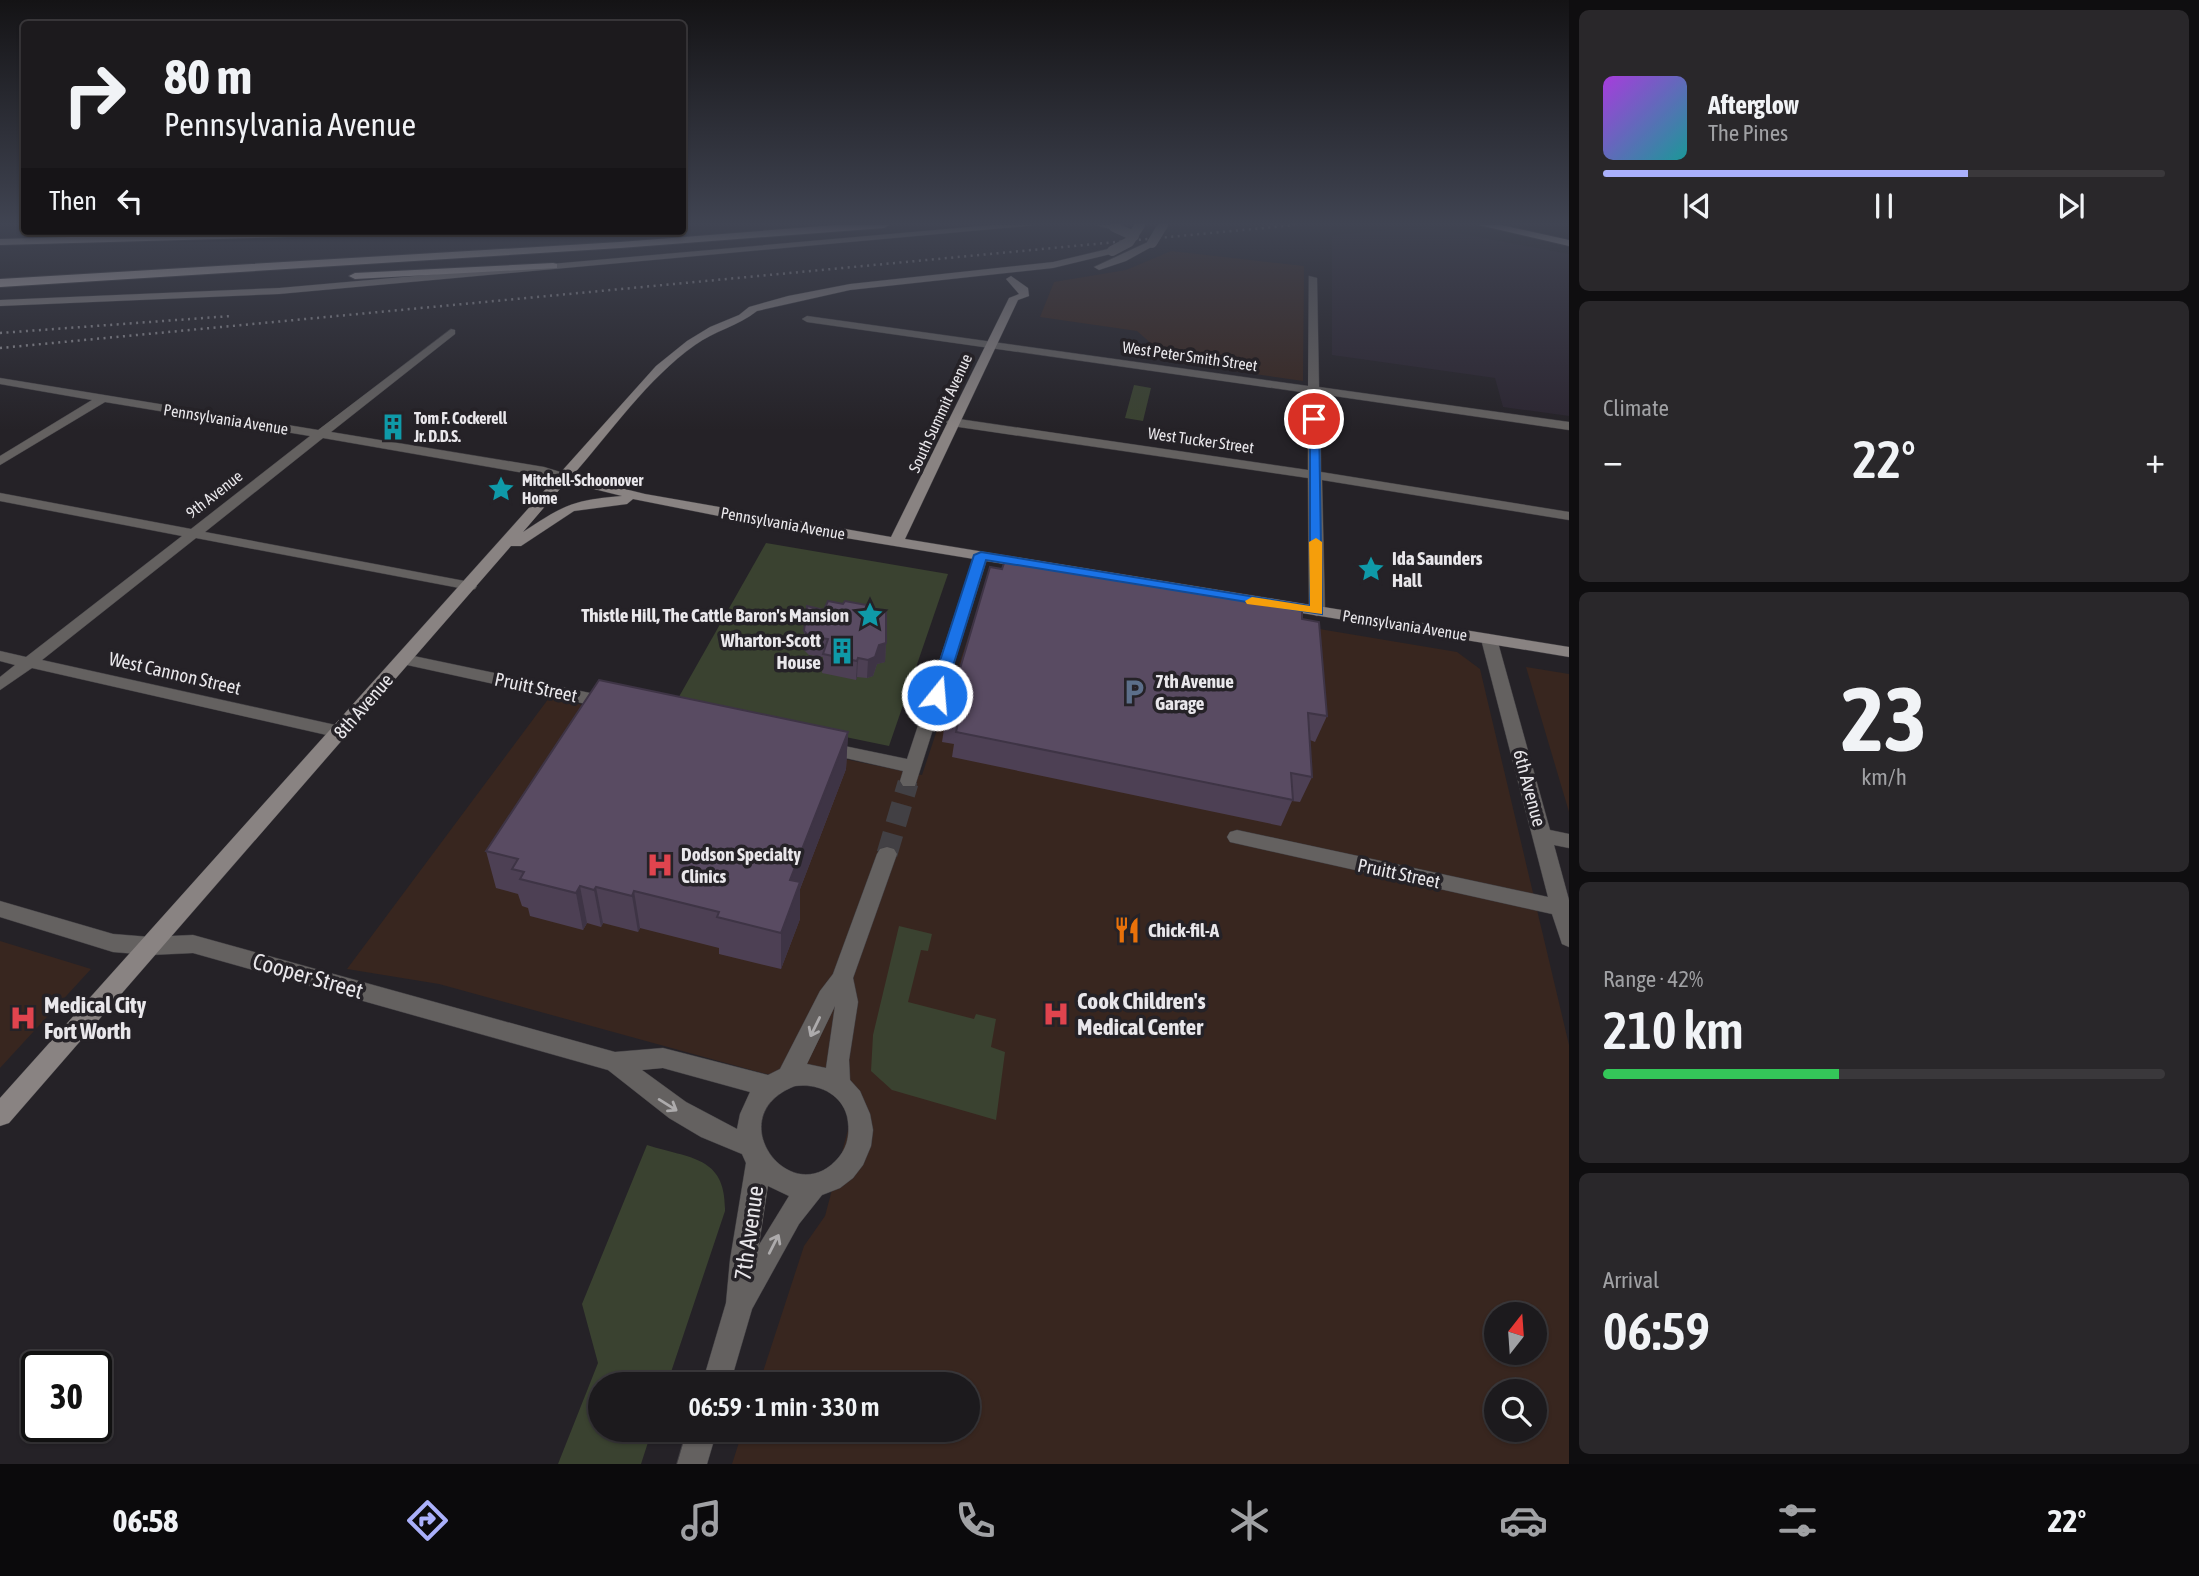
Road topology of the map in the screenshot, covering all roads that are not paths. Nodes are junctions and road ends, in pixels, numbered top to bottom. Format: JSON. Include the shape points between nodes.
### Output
{"nodes":[{"id":1,"x":225,"y":293,"type":"edge"},
{"id":2,"x":814,"y":293,"type":"edge"},
{"id":3,"x":874,"y":293,"type":"edge"},
{"id":4,"x":1011,"y":293,"type":"edge"},
{"id":5,"x":1025,"y":293,"type":"edge"},
{"id":6,"x":1312,"y":293,"type":"edge"},
{"id":7,"x":1014,"y":298,"type":"junction"},
{"id":8,"x":0,"y":303,"type":"edge"},
{"id":9,"x":743,"y":317,"type":"junction"},
{"id":10,"x":807,"y":319,"type":"dead end"},
{"id":11,"x":451,"y":332,"type":"dead end"},
{"id":12,"x":990,"y":345,"type":"junction"},
{"id":13,"x":0,"y":381,"type":"edge"},
{"id":14,"x":1313,"y":390,"type":"junction"},
{"id":15,"x":102,"y":399,"type":"junction"},
{"id":16,"x":952,"y":422,"type":"junction"},
{"id":17,"x":1569,"y":426,"type":"edge"},
{"id":18,"x":320,"y":435,"type":"junction"},
{"id":19,"x":0,"y":461,"type":"edge"},
{"id":20,"x":1314,"y":475,"type":"junction"},
{"id":21,"x":565,"y":478,"type":"junction"},
{"id":22,"x":0,"y":497,"type":"edge"},
{"id":23,"x":645,"y":498,"type":"junction"},
{"id":24,"x":1569,"y":516,"type":"edge"},
{"id":25,"x":191,"y":534,"type":"junction"},
{"id":26,"x":895,"y":542,"type":"junction"},
{"id":27,"x":498,"y":554,"type":"junction"},
{"id":28,"x":981,"y":555,"type":"junction"},
{"id":29,"x":470,"y":586,"type":"junction"},
{"id":30,"x":1317,"y":611,"type":"junction"},
{"id":31,"x":1489,"y":639,"type":"junction"},
{"id":32,"x":1569,"y":652,"type":"edge"},
{"id":33,"x":0,"y":656,"type":"edge"},
{"id":34,"x":404,"y":659,"type":"junction"},
{"id":35,"x":30,"y":662,"type":"junction"},
{"id":36,"x":0,"y":685,"type":"edge"},
{"id":37,"x":622,"y":706,"type":"edge"},
{"id":38,"x":340,"y":732,"type":"junction"},
{"id":39,"x":807,"y":744,"type":"edge"},
{"id":40,"x":1543,"y":836,"type":"junction"},
{"id":41,"x":1237,"y":837,"type":"dead end"},
{"id":42,"x":1569,"y":841,"type":"edge"},
{"id":43,"x":887,"y":853,"type":"tunnel mouth"},
{"id":44,"x":1561,"y":908,"type":"junction"},
{"id":45,"x":0,"y":909,"type":"edge"},
{"id":46,"x":1569,"y":938,"type":"edge"},
{"id":47,"x":150,"y":946,"type":"junction"},
{"id":48,"x":842,"y":978,"type":"junction"},
{"id":49,"x":615,"y":1062,"type":"junction"},
{"id":50,"x":779,"y":1082,"type":"junction"},
{"id":51,"x":838,"y":1086,"type":"junction"},
{"id":52,"x":0,"y":1115,"type":"edge"},
{"id":53,"x":754,"y":1154,"type":"junction"},
{"id":54,"x":815,"y":1184,"type":"junction"},
{"id":55,"x":740,"y":1303,"type":"junction"},
{"id":56,"x":720,"y":1372,"type":"edge"},
{"id":57,"x":698,"y":1442,"type":"edge"},
{"id":58,"x":692,"y":1464,"type":"edge"}],
"edges":[{"from":1,"to":8,"type":"main road"},
{"from":2,"to":9,"type":"main road","name":"8th Avenue","bridge":true,"via":[[753,309]]},
{"from":3,"to":9,"type":"main road","name":"8th Avenue"},
{"from":4,"to":7,"type":"main road"},
{"from":5,"to":7,"type":"main road"},
{"from":6,"to":14,"type":"street"},
{"from":7,"to":12,"type":"main road","name":"South Summit Avenue"},
{"from":9,"to":21,"type":"main road","name":"8th Avenue","via":[[691,343],[660,368]]},
{"from":10,"to":12,"type":"street","name":"West Peter Smith Street"},
{"from":11,"to":18,"type":"street","name":"9th Avenue"},
{"from":12,"to":14,"type":"street","name":"West Peter Smith Street"},
{"from":12,"to":16,"type":"main road","name":"South Summit Avenue"},
{"from":13,"to":15,"type":"street","name":"Pennsylvania Avenue"},
{"from":14,"to":17,"type":"street","name":"West Peter Smith Street"},
{"from":14,"to":20,"type":"street"},
{"from":15,"to":18,"type":"street","name":"Pennsylvania Avenue"},
{"from":15,"to":19,"type":"street"},
{"from":16,"to":20,"type":"street","name":"West Tucker Street"},
{"from":16,"to":26,"type":"main road","name":"South Summit Avenue"},
{"from":18,"to":21,"type":"street","name":"Pennsylvania Avenue"},
{"from":18,"to":25,"type":"street","name":"9th Avenue"},
{"from":20,"to":24,"type":"street","name":"West Tucker Street"},
{"from":20,"to":30,"type":"street"},
{"from":21,"to":23,"type":"main road","name":"Pennsylvania Avenue"},
{"from":21,"to":27,"type":"main road","name":"8th Avenue"},
{"from":22,"to":25,"type":"street"},
{"from":23,"to":26,"type":"main road","name":"Pennsylvania Avenue"},
{"from":23,"to":27,"type":"main road","via":[[569,508]]},
{"from":25,"to":29,"type":"street"},
{"from":25,"to":35,"type":"street","name":"9th Avenue"},
{"from":26,"to":28,"type":"main road","name":"Pennsylvania Avenue"},
{"from":27,"to":29,"type":"main road","name":"8th Avenue"},
{"from":28,"to":30,"type":"main road","name":"Pennsylvania Avenue"},
{"from":28,"to":39,"type":"street","via":[[912,774]]},
{"from":29,"to":34,"type":"main road","name":"8th Avenue"},
{"from":30,"to":31,"type":"main road","name":"Pennsylvania Avenue"},
{"from":31,"to":32,"type":"main road","name":"Pennsylvania Avenue"},
{"from":31,"to":40,"type":"street","name":"6th Avenue"},
{"from":33,"to":35,"type":"street","name":"West Cannon Street"},
{"from":34,"to":37,"type":"street","name":"Pruitt Street"},
{"from":34,"to":38,"type":"main road","name":"8th Avenue"},
{"from":35,"to":36,"type":"street","name":"9th Avenue"},
{"from":35,"to":38,"type":"street","name":"West Cannon Street"},
{"from":38,"to":47,"type":"main road","name":"8th Avenue"},
{"from":40,"to":42,"type":"street"},
{"from":40,"to":44,"type":"street","name":"6th Avenue"},
{"from":41,"to":44,"type":"street","name":"Pruitt Street"},
{"from":43,"to":48,"type":"street","name":"7th Avenue"},
{"from":44,"to":46,"type":"street","name":"6th Avenue"},
{"from":45,"to":47,"type":"street","name":"Cooper Street","via":[[113,943]]},
{"from":47,"to":49,"type":"street","name":"Cooper Street","via":[[193,944]]},
{"from":47,"to":52,"type":"main road","name":"8th Avenue"},
{"from":48,"to":50,"type":"street","name":"7th Avenue","one_way":true},
{"from":48,"to":51,"type":"street","name":"7th Avenue","via":[[847,1002],[837,1060]]},
{"from":49,"to":50,"type":"street","name":"Cooper Street","via":[[663,1058]]},
{"from":49,"to":53,"type":"street","name":"Cooper Street","one_way":true,"via":[[659,1100]]},
{"from":50,"to":51,"type":"street","via":[[806,1076]]},
{"from":50,"to":53,"type":"street","name":"7th Avenue","via":[[758,1097],[750,1112],[747,1128]]},
{"from":51,"to":54,"type":"street","name":"7th Avenue","via":[[857,1108],[862,1135],[852,1162]]},
{"from":53,"to":54,"type":"street","name":"7th Avenue","via":[[784,1181]]},
{"from":53,"to":55,"type":"street","name":"7th Avenue"},
{"from":55,"to":54,"type":"street","name":"7th Avenue","one_way":true,"via":[[790,1214]]},
{"from":55,"to":56,"type":"street","name":"7th Avenue"},
{"from":57,"to":58,"type":"street"}]}
